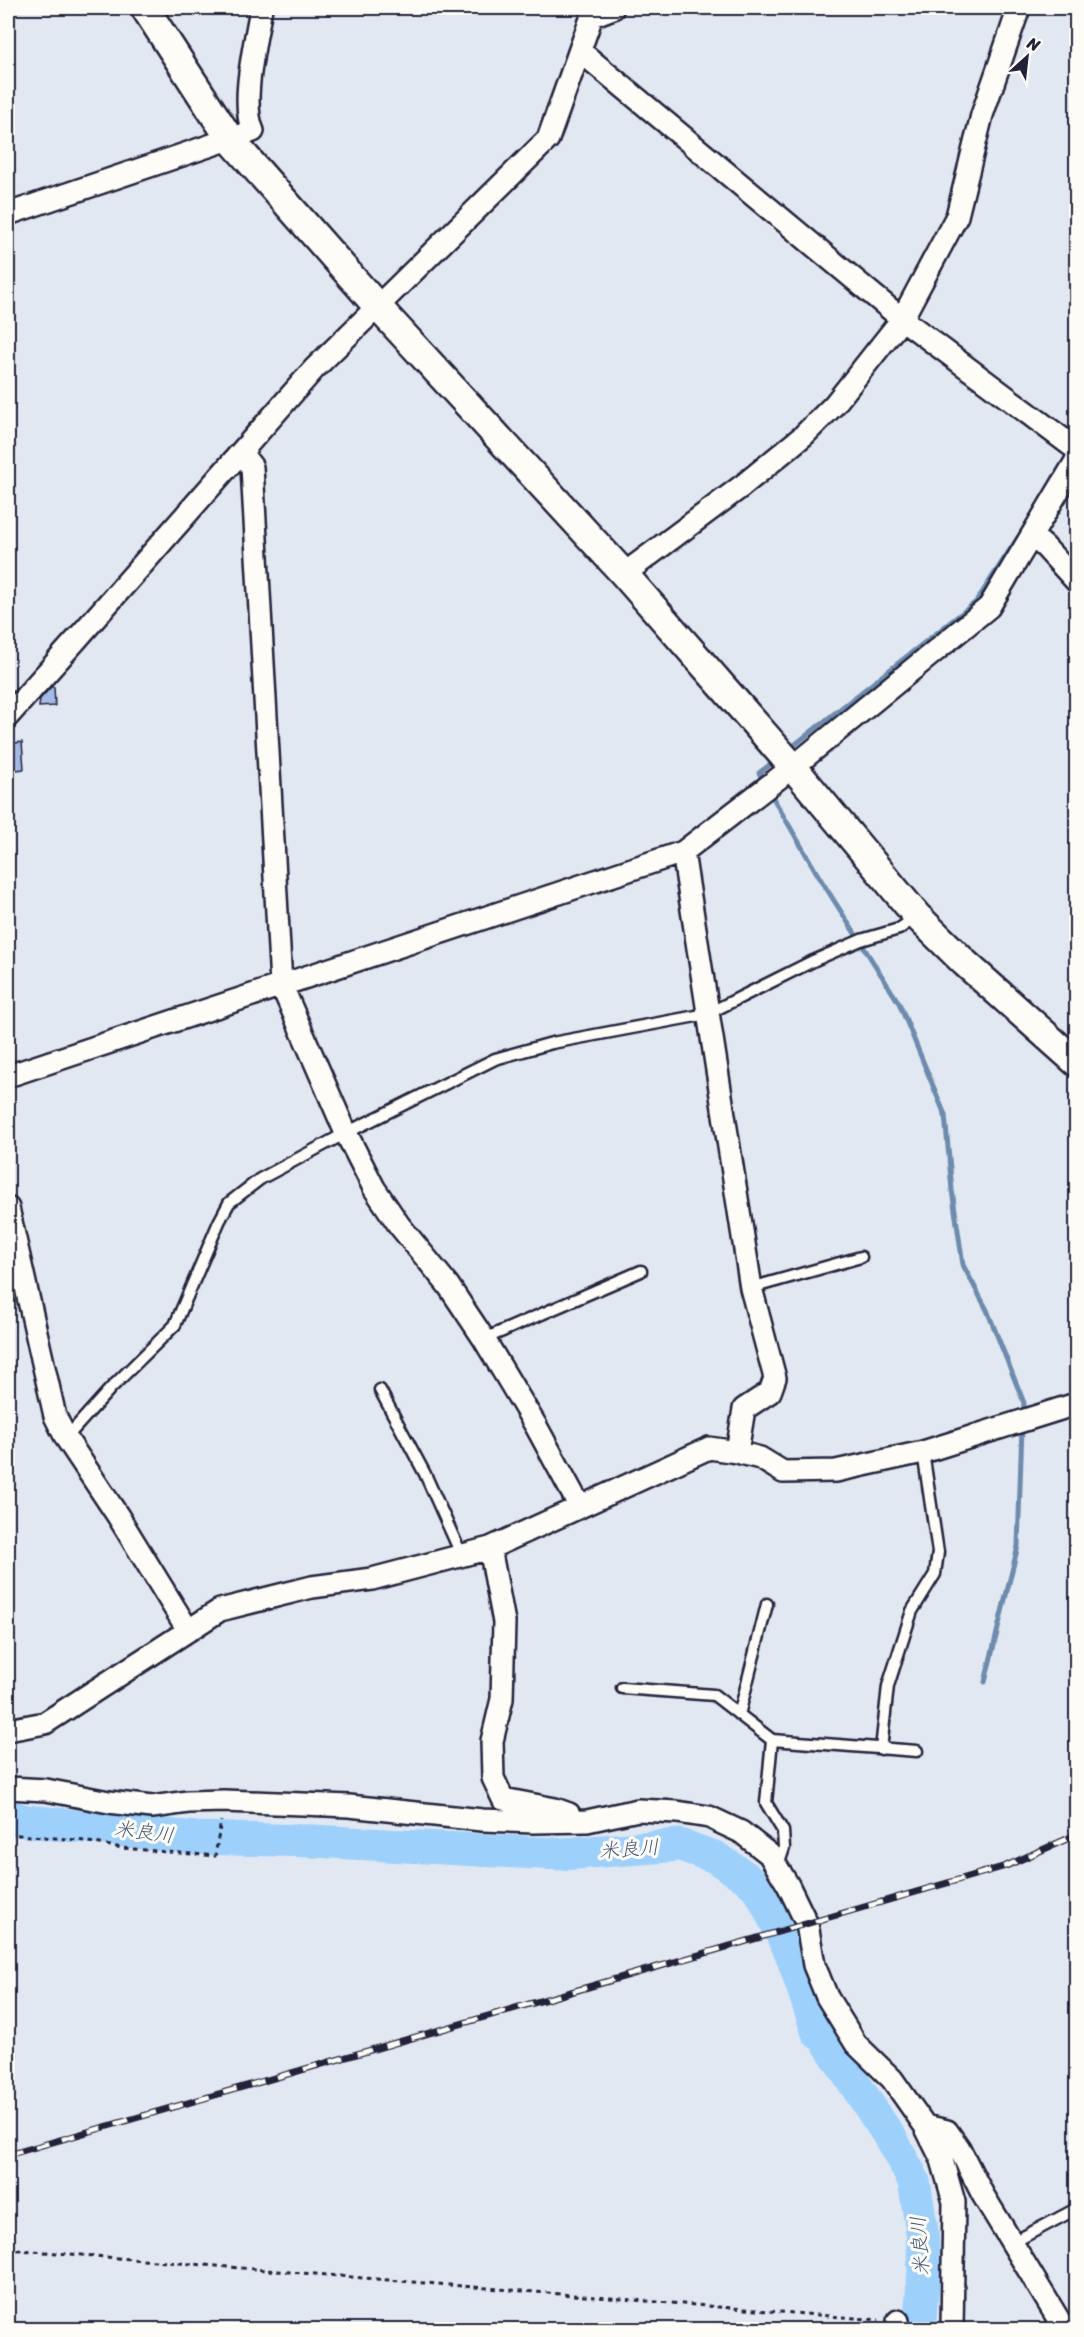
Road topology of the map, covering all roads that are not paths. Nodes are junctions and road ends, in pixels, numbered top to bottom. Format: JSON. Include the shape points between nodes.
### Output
{"nodes":[{"id":1,"x":144,"y":8,"type":"edge"},
{"id":2,"x":261,"y":8,"type":"edge"},
{"id":3,"x":613,"y":8,"type":"edge"},
{"id":4,"x":1018,"y":8,"type":"edge"},
{"id":5,"x":580,"y":51,"type":"junction"},
{"id":6,"x":230,"y":139,"type":"junction"},
{"id":7,"x":8,"y":214,"type":"edge"},
{"id":8,"x":377,"y":306,"type":"junction"},
{"id":9,"x":902,"y":320,"type":"junction"},
{"id":10,"x":1077,"y":449,"type":"edge"},
{"id":11,"x":242,"y":453,"type":"junction"},
{"id":12,"x":1077,"y":461,"type":"edge"},
{"id":13,"x":1032,"y":536,"type":"junction"},
{"id":14,"x":624,"y":574,"type":"junction"},
{"id":15,"x":1077,"y":581,"type":"edge"},
{"id":16,"x":8,"y":716,"type":"edge"},
{"id":17,"x":793,"y":766,"type":"junction"},
{"id":18,"x":683,"y":852,"type":"junction"},
{"id":19,"x":917,"y":916,"type":"junction"},
{"id":20,"x":281,"y":984,"type":"junction"},
{"id":21,"x":707,"y":1014,"type":"junction"},
{"id":22,"x":1077,"y":1062,"type":"edge"},
{"id":23,"x":8,"y":1076,"type":"edge"},
{"id":24,"x":346,"y":1133,"type":"junction"},
{"id":25,"x":8,"y":1208,"type":"edge"},
{"id":26,"x":861,"y":1257,"type":"dead end"},
{"id":27,"x":641,"y":1270,"type":"dead end"},
{"id":28,"x":751,"y":1288,"type":"junction"},
{"id":29,"x":484,"y":1340,"type":"junction"},
{"id":30,"x":380,"y":1390,"type":"dead end"},
{"id":31,"x":1077,"y":1404,"type":"edge"},
{"id":32,"x":66,"y":1438,"type":"junction"},
{"id":33,"x":737,"y":1452,"type":"junction"},
{"id":34,"x":923,"y":1452,"type":"junction"},
{"id":35,"x":580,"y":1507,"type":"junction"},
{"id":36,"x":490,"y":1548,"type":"junction"},
{"id":37,"x":462,"y":1556,"type":"junction"},
{"id":38,"x":767,"y":1604,"type":"dead end"},
{"id":39,"x":188,"y":1630,"type":"junction"},
{"id":40,"x":622,"y":1688,"type":"dead end"},
{"id":41,"x":739,"y":1715,"type":"junction"},
{"id":42,"x":8,"y":1730,"type":"edge"},
{"id":43,"x":772,"y":1740,"type":"junction"},
{"id":44,"x":881,"y":1749,"type":"junction"},
{"id":45,"x":917,"y":1751,"type":"dead end"},
{"id":46,"x":8,"y":1788,"type":"edge"},
{"id":47,"x":587,"y":1821,"type":"junction"},
{"id":48,"x":777,"y":1868,"type":"junction"},
{"id":49,"x":925,"y":2126,"type":"junction"},
{"id":50,"x":1077,"y":2209,"type":"edge"},
{"id":51,"x":1012,"y":2243,"type":"junction"},
{"id":52,"x":952,"y":2327,"type":"edge"},
{"id":53,"x":1065,"y":2330,"type":"edge"}],
"edges":[{"from":1,"to":6,"type":"street"},
{"from":2,"to":6,"type":"street","via":[[247,104],[253,131]]},
{"from":3,"to":5,"type":"street","via":[[592,16]]},
{"from":4,"to":9,"type":"street","via":[[982,115],[957,216]]},
{"from":5,"to":8,"type":"street","via":[[548,139]]},
{"from":5,"to":9,"type":"street"},
{"from":6,"to":7,"type":"street"},
{"from":6,"to":8,"type":"street"},
{"from":8,"to":11,"type":"street","via":[[314,369]]},
{"from":8,"to":14,"type":"street"},
{"from":9,"to":10,"type":"street"},
{"from":9,"to":14,"type":"street","via":[[834,405],[803,436]]},
{"from":11,"to":16,"type":"street"},
{"from":11,"to":20,"type":"street","via":[[252,467]]},
{"from":12,"to":13,"type":"street"},
{"from":13,"to":15,"type":"street"},
{"from":13,"to":17,"type":"street","via":[[989,607]]},
{"from":14,"to":17,"type":"street"},
{"from":17,"to":18,"type":"street"},
{"from":17,"to":19,"type":"street"},
{"from":18,"to":20,"type":"street"},
{"from":18,"to":21,"type":"street"},
{"from":19,"to":21,"type":"lane","via":[[899,929],[813,961]]},
{"from":19,"to":22,"type":"street"},
{"from":20,"to":23,"type":"street"},
{"from":20,"to":24,"type":"street"},
{"from":21,"to":24,"type":"lane","via":[[552,1043],[495,1059]]},
{"from":21,"to":28,"type":"street"},
{"from":24,"to":29,"type":"street","via":[[374,1188],[448,1285]]},
{"from":24,"to":32,"type":"lane","via":[[260,1179],[229,1203],[175,1325]]},
{"from":25,"to":32,"type":"street","via":[[55,1416]]},
{"from":26,"to":28,"type":"lane"},
{"from":27,"to":29,"type":"lane"},
{"from":28,"to":33,"type":"street","via":[[775,1378],[770,1392],[744,1409]]},
{"from":29,"to":35,"type":"street"},
{"from":30,"to":37,"type":"lane","via":[[425,1474]]},
{"from":31,"to":34,"type":"street"},
{"from":32,"to":39,"type":"street"},
{"from":33,"to":34,"type":"street","via":[[760,1458],[783,1472],[836,1472]]},
{"from":33,"to":35,"type":"street","via":[[709,1448]]},
{"from":34,"to":44,"type":"lane","via":[[938,1552],[935,1574],[912,1611],[888,1686]]},
{"from":35,"to":36,"type":"street"},
{"from":36,"to":37,"type":"street"},
{"from":36,"to":47,"type":"street","via":[[504,1622],[502,1699],[492,1741],[493,1778],[503,1798],[555,1809]]},
{"from":37,"to":39,"type":"street","via":[[220,1610]]},
{"from":38,"to":41,"type":"lane"},
{"from":39,"to":42,"type":"street","via":[[45,1723]]},
{"from":40,"to":41,"type":"lane","via":[[714,1695]]},
{"from":41,"to":43,"type":"lane"},
{"from":43,"to":44,"type":"lane"},
{"from":43,"to":48,"type":"lane","via":[[766,1803],[783,1831],[784,1848]]},
{"from":44,"to":45,"type":"lane"},
{"from":46,"to":47,"type":"street","via":[[152,1807],[224,1801],[350,1806],[482,1820]]},
{"from":47,"to":48,"type":"street","via":[[638,1810],[709,1817],[741,1832],[769,1854]]},
{"from":48,"to":49,"type":"street","via":[[807,1924],[814,1965],[827,1997],[856,2044],[892,2079]]},
{"from":49,"to":51,"type":"street","via":[[947,2132],[959,2148]]},
{"from":49,"to":52,"type":"street","via":[[942,2160],[954,2202]]},
{"from":50,"to":51,"type":"lane"},
{"from":51,"to":53,"type":"street"}]}
